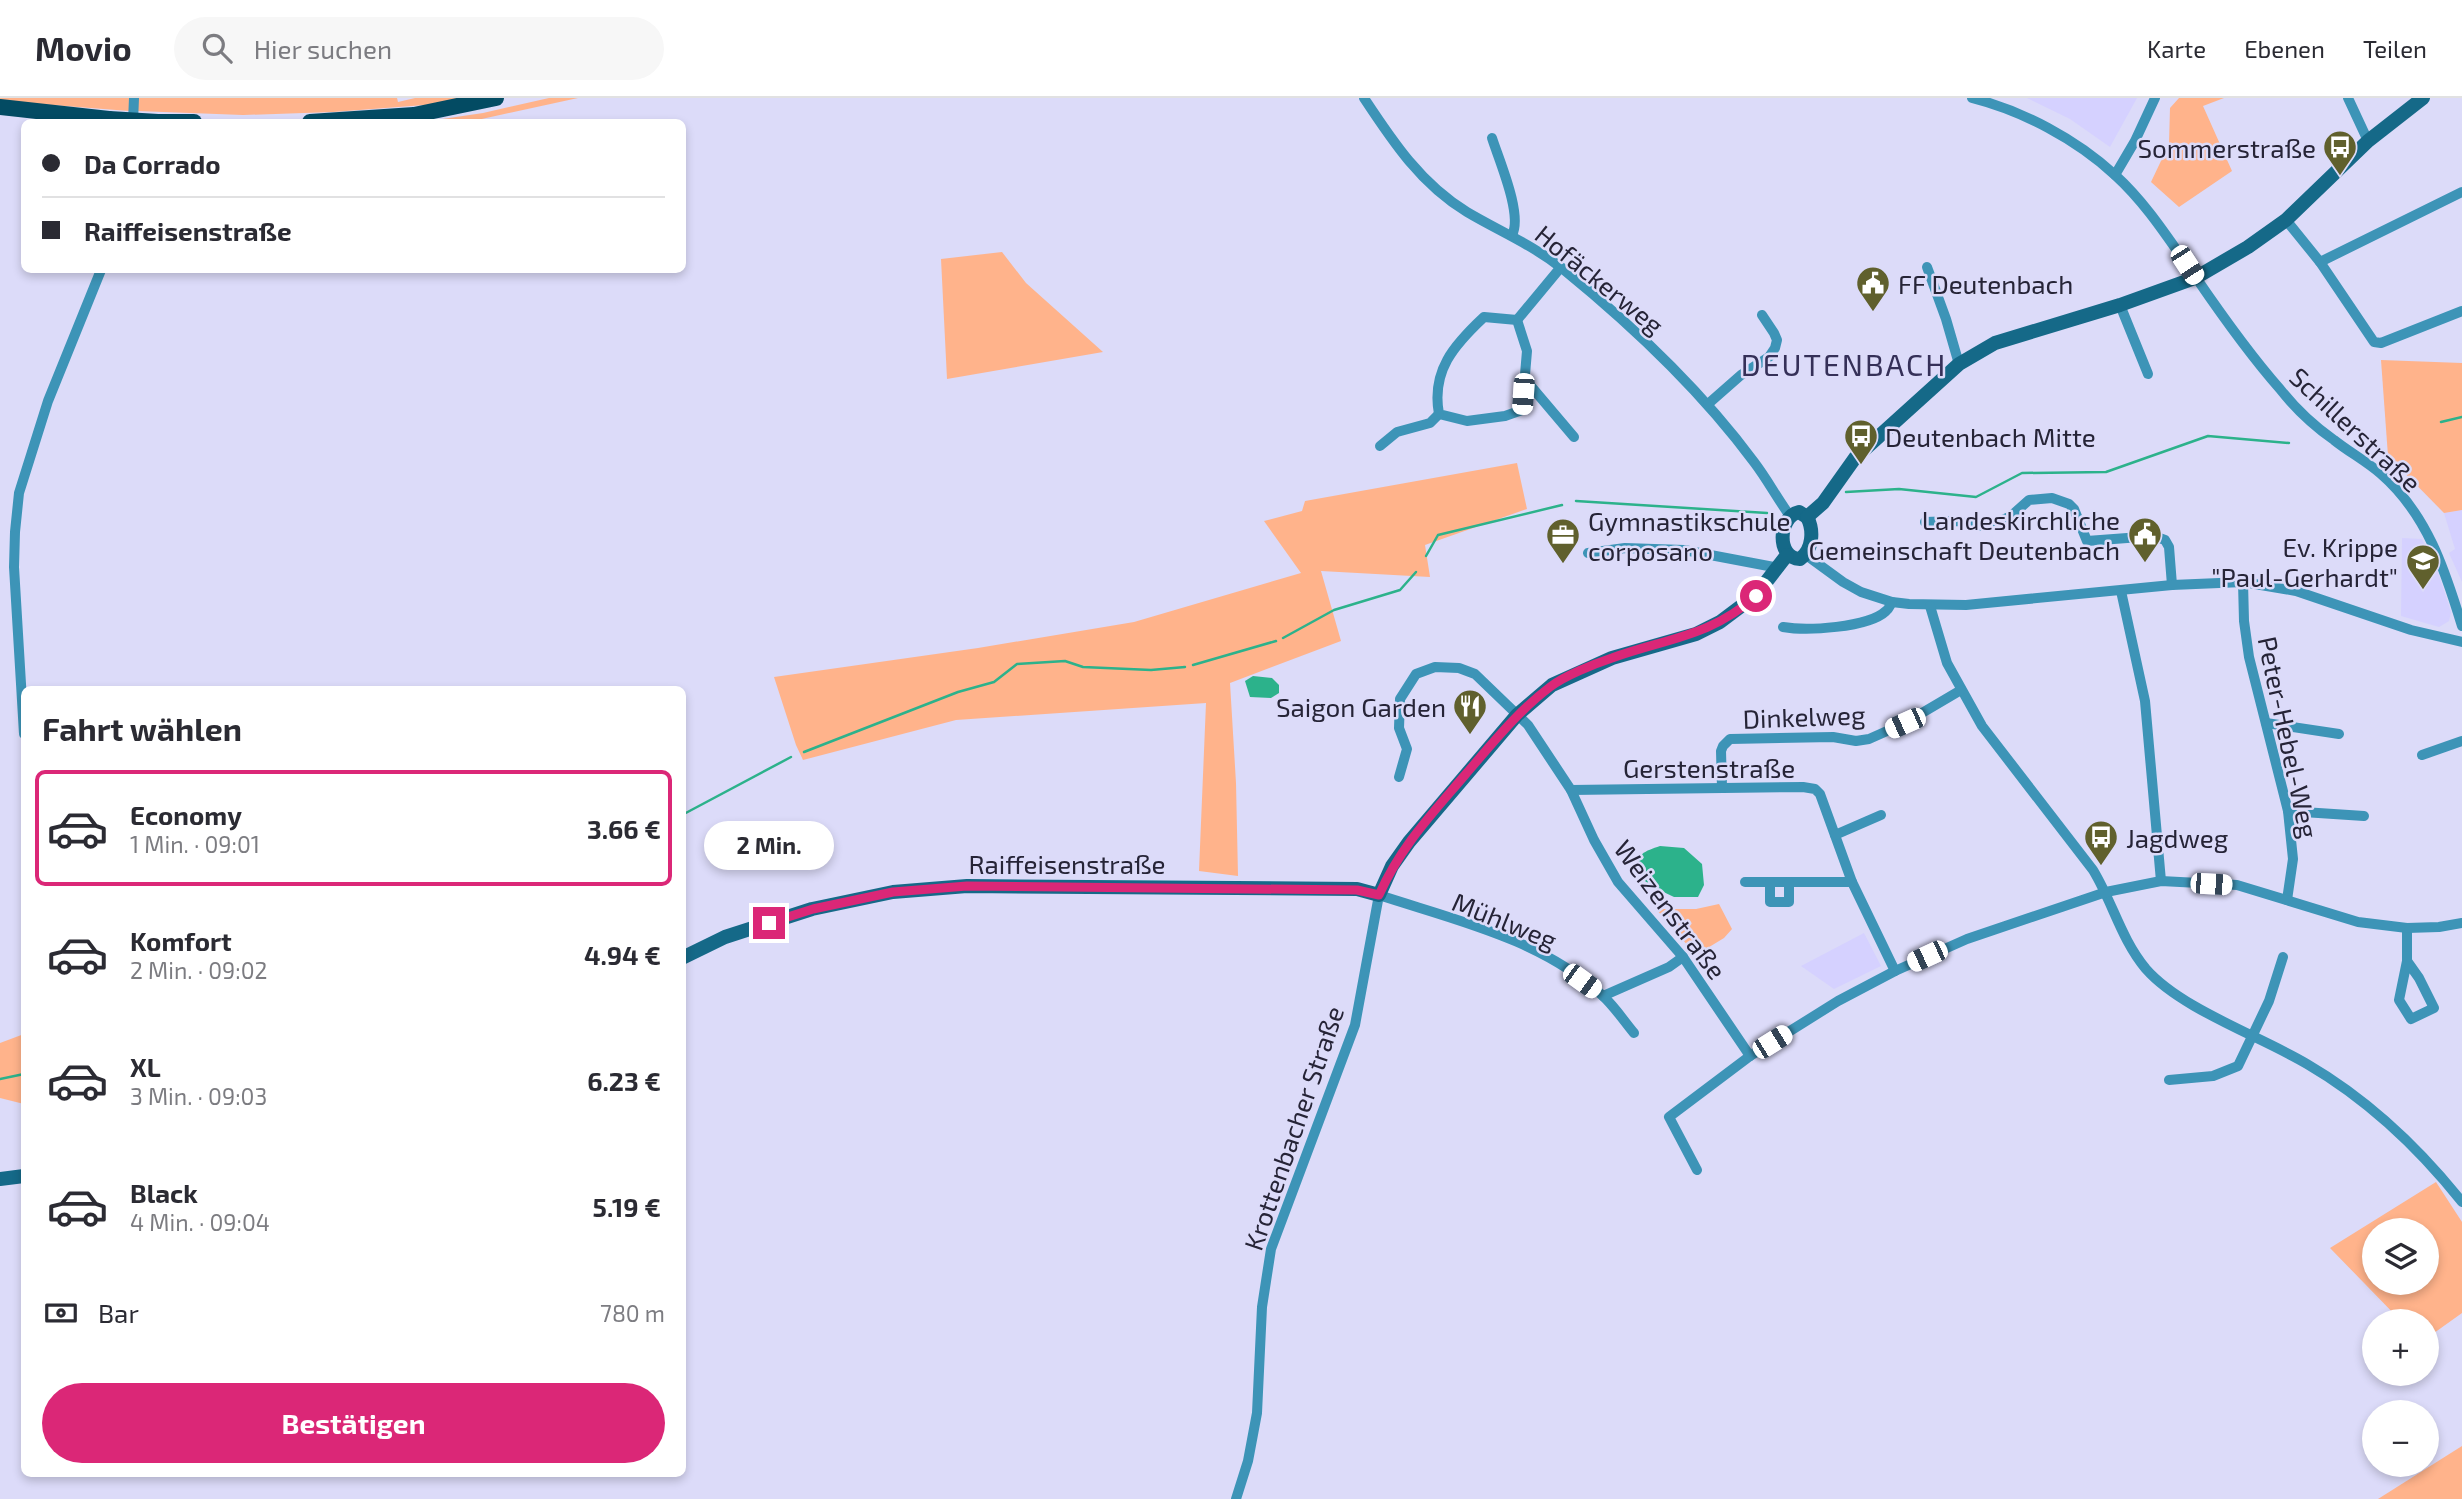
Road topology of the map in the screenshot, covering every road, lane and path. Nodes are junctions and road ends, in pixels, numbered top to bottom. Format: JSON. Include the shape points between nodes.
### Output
{"nodes":[{"id":1,"x":134,"y":98,"type":"edge"},
{"id":2,"x":496,"y":98,"type":"edge"},
{"id":3,"x":1364,"y":98,"type":"edge"},
{"id":4,"x":1972,"y":98,"type":"edge"},
{"id":5,"x":2155,"y":98,"type":"edge"},
{"id":6,"x":2348,"y":98,"type":"edge"},
{"id":7,"x":2423,"y":98,"type":"edge"},
{"id":8,"x":0,"y":107,"type":"edge"},
{"id":9,"x":109,"y":119,"type":"edge"},
{"id":10,"x":132,"y":119,"type":"edge"},
{"id":11,"x":355,"y":119,"type":"edge"},
{"id":12,"x":1492,"y":138,"type":"dead end"},
{"id":13,"x":2368,"y":141,"type":"junction"},
{"id":14,"x":2115,"y":175,"type":"junction"},
{"id":15,"x":2462,"y":192,"type":"edge"},
{"id":16,"x":2286,"y":220,"type":"junction"},
{"id":17,"x":1512,"y":235,"type":"junction"},
{"id":18,"x":2320,"y":262,"type":"junction"},
{"id":19,"x":1561,"y":267,"type":"junction"},
{"id":20,"x":1927,"y":268,"type":"dead end"},
{"id":21,"x":100,"y":273,"type":"edge"},
{"id":22,"x":2195,"y":278,"type":"junction"},
{"id":23,"x":2120,"y":305,"type":"junction"},
{"id":24,"x":2462,"y":312,"type":"edge"},
{"id":25,"x":1762,"y":315,"type":"dead end"},
{"id":26,"x":1517,"y":320,"type":"junction"},
{"id":27,"x":1959,"y":365,"type":"junction"},
{"id":28,"x":2148,"y":374,"type":"dead end"},
{"id":29,"x":1524,"y":378,"type":"junction"},
{"id":30,"x":1707,"y":404,"type":"junction"},
{"id":31,"x":1439,"y":414,"type":"junction"},
{"id":32,"x":1574,"y":437,"type":"dead end"},
{"id":33,"x":1380,"y":446,"type":"dead end"},
{"id":34,"x":1790,"y":516,"type":"junction"},
{"id":35,"x":1807,"y":517,"type":"junction"},
{"id":36,"x":1925,"y":522,"type":"dead end"},
{"id":37,"x":1588,"y":553,"type":"dead end"},
{"id":38,"x":1806,"y":555,"type":"junction"},
{"id":39,"x":1783,"y":561,"type":"junction"},
{"id":40,"x":2243,"y":582,"type":"junction"},
{"id":41,"x":2172,"y":585,"type":"junction"},
{"id":42,"x":2121,"y":591,"type":"junction"},
{"id":43,"x":1892,"y":602,"type":"junction"},
{"id":44,"x":1930,"y":606,"type":"junction"},
{"id":45,"x":2462,"y":626,"type":"edge"},
{"id":46,"x":1783,"y":627,"type":"dead end"},
{"id":47,"x":2462,"y":642,"type":"edge"},
{"id":48,"x":21,"y":686,"type":"edge"},
{"id":49,"x":1961,"y":690,"type":"junction"},
{"id":50,"x":1517,"y":715,"type":"junction"},
{"id":51,"x":2266,"y":723,"type":"junction"},
{"id":52,"x":2339,"y":734,"type":"dead end"},
{"id":53,"x":2462,"y":741,"type":"edge"},
{"id":54,"x":2422,"y":755,"type":"dead end"},
{"id":55,"x":1399,"y":777,"type":"dead end"},
{"id":56,"x":1722,"y":787,"type":"junction"},
{"id":57,"x":1571,"y":790,"type":"junction"},
{"id":58,"x":2288,"y":811,"type":"junction"},
{"id":59,"x":1881,"y":815,"type":"dead end"},
{"id":60,"x":2364,"y":816,"type":"dead end"},
{"id":61,"x":1835,"y":835,"type":"junction"},
{"id":62,"x":1852,"y":881,"type":"junction"},
{"id":63,"x":2161,"y":881,"type":"junction"},
{"id":64,"x":1745,"y":882,"type":"dead end"},
{"id":65,"x":1770,"y":882,"type":"junction"},
{"id":66,"x":1789,"y":882,"type":"junction"},
{"id":67,"x":2106,"y":891,"type":"junction"},
{"id":68,"x":1379,"y":895,"type":"junction"},
{"id":69,"x":2287,"y":900,"type":"junction"},
{"id":70,"x":2462,"y":923,"type":"edge"},
{"id":71,"x":2407,"y":928,"type":"junction"},
{"id":72,"x":686,"y":956,"type":"edge"},
{"id":73,"x":1683,"y":957,"type":"junction"},
{"id":74,"x":2283,"y":957,"type":"dead end"},
{"id":75,"x":2407,"y":961,"type":"junction"},
{"id":76,"x":1895,"y":971,"type":"junction"},
{"id":77,"x":1603,"y":996,"type":"junction"},
{"id":78,"x":1634,"y":1033,"type":"dead end"},
{"id":79,"x":2254,"y":1036,"type":"junction"},
{"id":80,"x":1750,"y":1056,"type":"junction"},
{"id":81,"x":2169,"y":1080,"type":"dead end"},
{"id":82,"x":1697,"y":1170,"type":"dead end"},
{"id":83,"x":21,"y":1176,"type":"edge"},
{"id":84,"x":0,"y":1179,"type":"edge"},
{"id":85,"x":2462,"y":1202,"type":"edge"},
{"id":86,"x":1236,"y":1499,"type":"edge"}],
"edges":[{"from":1,"to":10,"type":"street"},
{"from":2,"to":11,"type":"main road","via":[[414,115]]},
{"from":3,"to":17,"type":"street","name":"Hofäckerweg","via":[[1425,181],[1465,211]]},
{"from":4,"to":14,"type":"street","name":"Schillerstraße","via":[[2046,127]]},
{"from":5,"to":14,"type":"street"},
{"from":6,"to":13,"type":"street"},
{"from":7,"to":13,"type":"street"},
{"from":8,"to":9,"type":"main road","bridge":true},
{"from":12,"to":17,"type":"street","via":[[1513,205]]},
{"from":13,"to":16,"type":"street"},
{"from":14,"to":22,"type":"street","name":"Schillerstraße","via":[[2158,222]]},
{"from":15,"to":18,"type":"street"},
{"from":16,"to":18,"type":"street"},
{"from":16,"to":22,"type":"street"},
{"from":17,"to":19,"type":"street","name":"Hofäckerweg"},
{"from":18,"to":24,"type":"street","via":[[2374,342]]},
{"from":19,"to":26,"type":"street"},
{"from":19,"to":30,"type":"street","name":"Hofäckerweg"},
{"from":20,"to":27,"type":"street"},
{"from":21,"to":48,"type":"street","via":[[48,401],[19,493],[14,567]]},
{"from":22,"to":23,"type":"street"},
{"from":22,"to":45,"type":"street","name":"Schillerstraße","via":[[2280,390],[2332,439],[2384,477],[2411,507],[2441,561]]},
{"from":23,"to":27,"type":"street","via":[[1995,343]]},
{"from":23,"to":28,"type":"street"},
{"from":25,"to":30,"type":"street","via":[[1774,332],[1775,348]]},
{"from":26,"to":29,"type":"street","via":[[1527,351]]},
{"from":26,"to":31,"type":"street","via":[[1484,317],[1461,338],[1442,370],[1435,394]]},
{"from":27,"to":35,"type":"street","via":[[1855,458],[1823,503]]},
{"from":29,"to":31,"type":"street","via":[[1522,410],[1467,421]]},
{"from":29,"to":32,"type":"street"},
{"from":30,"to":34,"type":"street","name":"Hofäckerweg"},
{"from":31,"to":33,"type":"street","via":[[1430,423],[1398,432]]},
{"from":34,"to":35,"type":"street","via":[[1799,512]]},
{"from":34,"to":39,"type":"street","via":[[1783,534]]},
{"from":35,"to":38,"type":"street","via":[[1811,527]]},
{"from":36,"to":41,"type":"street","via":[[1992,526],[2029,500],[2061,500],[2074,509],[2087,541],[2154,536],[2165,540]]},
{"from":37,"to":39,"type":"street","via":[[1625,548],[1684,550]]},
{"from":38,"to":39,"type":"street"},
{"from":38,"to":43,"type":"street","via":[[1861,592]]},
{"from":39,"to":50,"type":"street","via":[[1756,596],[1720,622],[1696,634],[1600,663],[1552,685]]},
{"from":40,"to":41,"type":"street"},
{"from":40,"to":47,"type":"street","via":[[2296,591]]},
{"from":40,"to":51,"type":"street","name":"Peter-Hebel-Weg","via":[[2245,637]]},
{"from":41,"to":42,"type":"street"},
{"from":42,"to":44,"type":"street"},
{"from":42,"to":63,"type":"street","via":[[2145,701]]},
{"from":43,"to":44,"type":"street"},
{"from":43,"to":46,"type":"street","via":[[1886,612],[1864,622],[1820,629]]},
{"from":44,"to":49,"type":"street","via":[[1947,663]]},
{"from":49,"to":56,"type":"street","name":"Dinkelweg","via":[[1869,739],[1730,739],[1721,751]]},
{"from":49,"to":67,"type":"street","via":[[1982,726]]},
{"from":50,"to":55,"type":"street","name":"Weizenstraße","via":[[1475,674],[1435,667],[1416,674],[1400,699],[1399,728],[1407,749]]},
{"from":50,"to":57,"type":"street","name":"Weizenstraße"},
{"from":50,"to":68,"type":"street","via":[[1409,842]]},
{"from":51,"to":52,"type":"street"},
{"from":51,"to":58,"type":"street","name":"Peter-Hebel-Weg"},
{"from":53,"to":54,"type":"street"},
{"from":56,"to":57,"type":"street","name":"Gerstenstraße"},
{"from":56,"to":61,"type":"street","name":"Gerstenstraße","via":[[1815,789]]},
{"from":57,"to":73,"type":"street","name":"Weizenstraße","via":[[1618,882]]},
{"from":58,"to":60,"type":"street"},
{"from":58,"to":69,"type":"street","name":"Peter-Hebel-Weg","via":[[2293,859]]},
{"from":59,"to":61,"type":"street"},
{"from":61,"to":62,"type":"street","name":"Gerstenstraße"},
{"from":62,"to":66,"type":"street"},
{"from":62,"to":76,"type":"street","name":"Gerstenstraße"},
{"from":63,"to":67,"type":"street"},
{"from":63,"to":69,"type":"street","via":[[2237,885]]},
{"from":64,"to":65,"type":"street"},
{"from":65,"to":66,"type":"street"},
{"from":65,"to":66,"type":"street","via":[[1770,902],[1789,902]]},
{"from":67,"to":76,"type":"street","via":[[1968,939]]},
{"from":67,"to":79,"type":"street","via":[[2125,939],[2147,970],[2173,993]]},
{"from":68,"to":72,"type":"street","name":"Raiffeisenstraße","via":[[1357,890],[980,886],[893,892],[813,909],[725,937]]},
{"from":68,"to":77,"type":"street","name":"Mühlweg","via":[[1507,937],[1561,965]]},
{"from":68,"to":86,"type":"street","name":"Krottenbacher Straße","via":[[1355,1026],[1270,1249],[1257,1413]]},
{"from":69,"to":71,"type":"street","via":[[2358,922]]},
{"from":70,"to":71,"type":"street"},
{"from":71,"to":75,"type":"street"},
{"from":73,"to":77,"type":"street"},
{"from":73,"to":80,"type":"street","name":"Weizenstraße"},
{"from":74,"to":79,"type":"street"},
{"from":75,"to":75,"type":"street","via":[[2399,1000],[2411,1019],[2434,1008]]},
{"from":76,"to":80,"type":"street"},
{"from":77,"to":78,"type":"street","name":"Mühlweg"},
{"from":79,"to":81,"type":"street","via":[[2238,1066],[2213,1076]]},
{"from":79,"to":85,"type":"street","via":[[2305,1062],[2353,1095],[2420,1153]]},
{"from":80,"to":82,"type":"street","via":[[1669,1117]]},
{"from":83,"to":84,"type":"street"}]}
